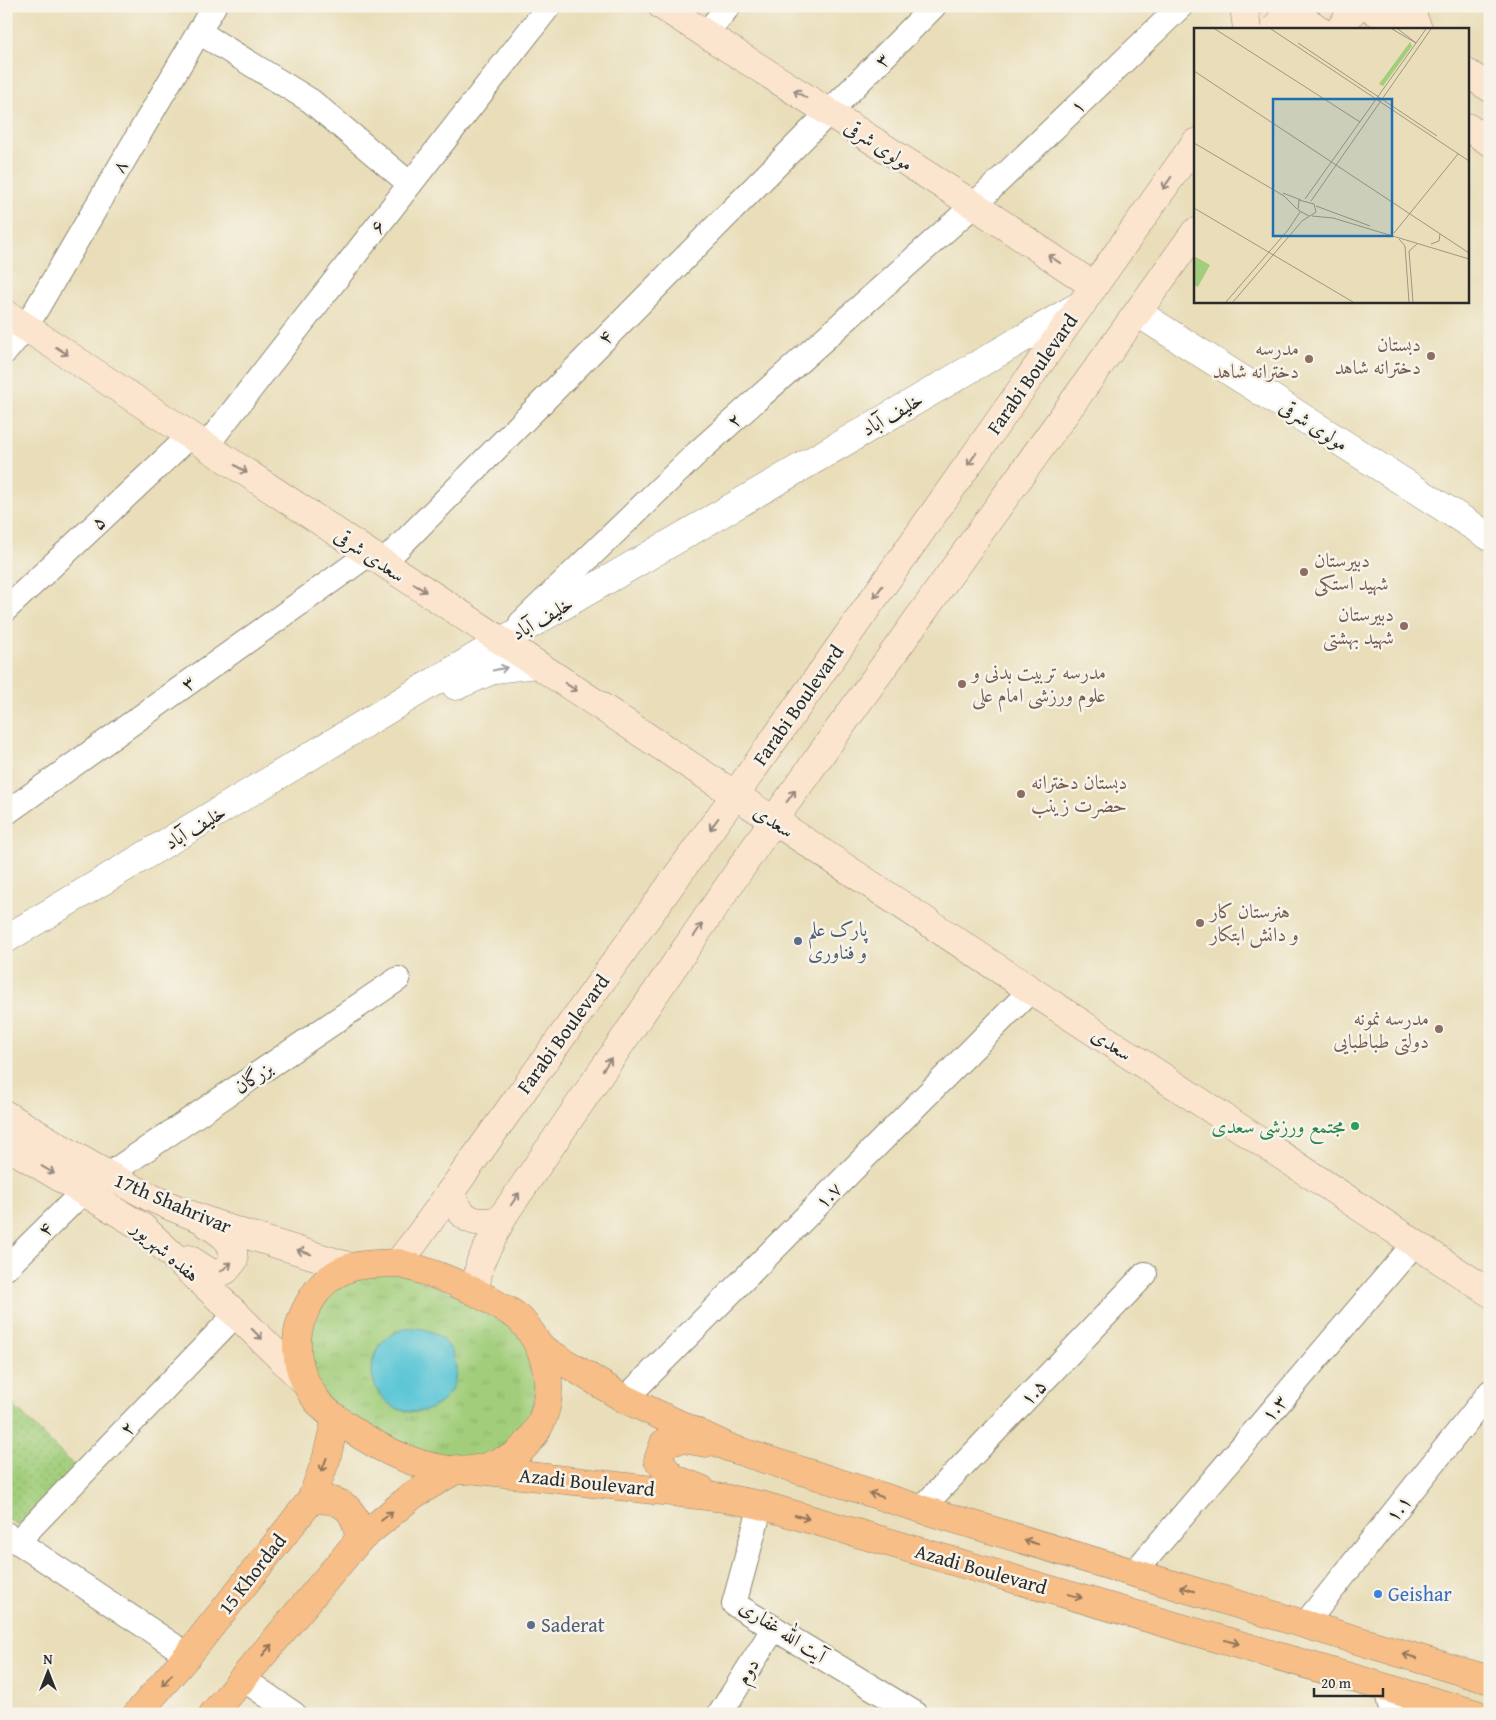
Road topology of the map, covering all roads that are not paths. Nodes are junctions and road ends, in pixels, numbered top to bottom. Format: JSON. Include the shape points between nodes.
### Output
{"nodes":[{"id":1,"x":214,"y":6,"type":"edge"},
{"id":2,"x":549,"y":6,"type":"edge"},
{"id":3,"x":662,"y":6,"type":"edge"},
{"id":4,"x":729,"y":6,"type":"edge"},
{"id":5,"x":934,"y":6,"type":"edge"},
{"id":6,"x":1181,"y":6,"type":"edge"},
{"id":7,"x":1244,"y":6,"type":"edge"},
{"id":8,"x":1356,"y":6,"type":"edge"},
{"id":9,"x":1368,"y":6,"type":"edge"},
{"id":10,"x":1409,"y":6,"type":"edge"},
{"id":11,"x":1285,"y":13,"type":"edge"},
{"id":12,"x":1247,"y":28,"type":"edge"},
{"id":13,"x":1316,"y":28,"type":"edge"},
{"id":14,"x":1341,"y":28,"type":"edge"},
{"id":15,"x":1400,"y":28,"type":"edge"},
{"id":16,"x":1418,"y":28,"type":"edge"},
{"id":17,"x":199,"y":32,"type":"junction"},
{"id":18,"x":705,"y":34,"type":"junction"},
{"id":19,"x":1468,"y":74,"type":"edge"},
{"id":20,"x":1490,"y":88,"type":"edge"},
{"id":21,"x":829,"y":113,"type":"junction"},
{"id":22,"x":1468,"y":128,"type":"edge"},
{"id":23,"x":1490,"y":142,"type":"edge"},
{"id":24,"x":1194,"y":144,"type":"edge"},
{"id":25,"x":410,"y":184,"type":"junction"},
{"id":26,"x":974,"y":205,"type":"junction"},
{"id":27,"x":1194,"y":233,"type":"edge"},
{"id":28,"x":1088,"y":295,"type":"junction"},
{"id":29,"x":1138,"y":313,"type":"junction"},
{"id":30,"x":16,"y":321,"type":"edge"},
{"id":31,"x":6,"y":351,"type":"edge"},
{"id":32,"x":198,"y":441,"type":"junction"},
{"id":33,"x":1490,"y":537,"type":"edge"},
{"id":34,"x":376,"y":558,"type":"junction"},
{"id":35,"x":6,"y":609,"type":"edge"},
{"id":36,"x":502,"y":642,"type":"junction"},
{"id":37,"x":536,"y":664,"type":"junction"},
{"id":38,"x":375,"y":718,"type":"junction"},
{"id":39,"x":734,"y":795,"type":"junction"},
{"id":40,"x":6,"y":813,"type":"edge"},
{"id":41,"x":773,"y":820,"type":"junction"},
{"id":42,"x":6,"y":939,"type":"edge"},
{"id":43,"x":398,"y":979,"type":"dead end"},
{"id":44,"x":1030,"y":990,"type":"junction"},
{"id":45,"x":6,"y":1115,"type":"edge"},
{"id":46,"x":6,"y":1145,"type":"edge"},
{"id":47,"x":108,"y":1175,"type":"junction"},
{"id":48,"x":84,"y":1191,"type":"junction"},
{"id":49,"x":450,"y":1192,"type":"junction"},
{"id":50,"x":191,"y":1214,"type":"junction"},
{"id":51,"x":500,"y":1220,"type":"junction"},
{"id":52,"x":142,"y":1226,"type":"junction"},
{"id":53,"x":1415,"y":1243,"type":"junction"},
{"id":54,"x":398,"y":1263,"type":"junction"},
{"id":55,"x":351,"y":1267,"type":"junction"},
{"id":56,"x":6,"y":1268,"type":"edge"},
{"id":57,"x":1145,"y":1274,"type":"dead end"},
{"id":58,"x":475,"y":1290,"type":"junction"},
{"id":59,"x":1490,"y":1293,"type":"edge"},
{"id":60,"x":236,"y":1314,"type":"junction"},
{"id":61,"x":540,"y":1348,"type":"junction"},
{"id":62,"x":305,"y":1382,"type":"junction"},
{"id":63,"x":1490,"y":1392,"type":"edge"},
{"id":64,"x":625,"y":1400,"type":"junction"},
{"id":65,"x":336,"y":1418,"type":"junction"},
{"id":66,"x":730,"y":1448,"type":"junction"},
{"id":67,"x":467,"y":1470,"type":"junction"},
{"id":68,"x":724,"y":1498,"type":"junction"},
{"id":69,"x":311,"y":1500,"type":"junction"},
{"id":70,"x":761,"y":1505,"type":"junction"},
{"id":71,"x":921,"y":1509,"type":"junction"},
{"id":72,"x":12,"y":1538,"type":"edge"},
{"id":73,"x":360,"y":1540,"type":"junction"},
{"id":74,"x":1134,"y":1573,"type":"junction"},
{"id":75,"x":1305,"y":1624,"type":"junction"},
{"id":76,"x":774,"y":1628,"type":"junction"},
{"id":77,"x":188,"y":1655,"type":"junction"},
{"id":78,"x":243,"y":1679,"type":"junction"},
{"id":79,"x":1490,"y":1680,"type":"edge"},
{"id":80,"x":1386,"y":1687,"type":"junction"},
{"id":81,"x":137,"y":1714,"type":"edge"},
{"id":82,"x":213,"y":1714,"type":"edge"},
{"id":83,"x":294,"y":1714,"type":"edge"},
{"id":84,"x":720,"y":1714,"type":"edge"},
{"id":85,"x":916,"y":1714,"type":"edge"},
{"id":86,"x":1392,"y":1714,"type":"edge"},
{"id":87,"x":1476,"y":1714,"type":"edge"}],
"edges":[{"from":1,"to":17,"type":"street","name":"۸"},
{"from":2,"to":25,"type":"street","name":"۶"},
{"from":3,"to":18,"type":"main road","name":"مولوی شرقی"},
{"from":4,"to":18,"type":"street"},
{"from":5,"to":21,"type":"street","name":"۳"},
{"from":6,"to":26,"type":"street","name":"۱"},
{"from":7,"to":12,"type":"main road"},
{"from":8,"to":14,"type":"main road"},
{"from":9,"to":15,"type":"main road"},
{"from":10,"to":16,"type":"main road"},
{"from":11,"to":13,"type":"main road"},
{"from":17,"to":25,"type":"street","via":[[311,101]]},
{"from":17,"to":30,"type":"street","name":"۸"},
{"from":21,"to":18,"type":"main road","name":"مولوی شرقی","one_way":true},
{"from":19,"to":20,"type":"main road"},
{"from":21,"to":26,"type":"main road","name":"مولوی شرقی"},
{"from":21,"to":34,"type":"street","name":"۴"},
{"from":22,"to":23,"type":"main road"},
{"from":24,"to":28,"type":"main road","name":"Farabi Boulevard","one_way":true},
{"from":25,"to":32,"type":"street","name":"۶"},
{"from":28,"to":26,"type":"main road","name":"مولوی شرقی","one_way":true},
{"from":26,"to":36,"type":"street","name":"۲","via":[[697,453]]},
{"from":27,"to":29,"type":"main road"},
{"from":28,"to":36,"type":"street","name":"خلیف آباد"},
{"from":28,"to":39,"type":"main road","name":"Farabi Boulevard","one_way":true},
{"from":29,"to":33,"type":"street","name":"مولوی شرقی"},
{"from":41,"to":29,"type":"main road","one_way":true},
{"from":30,"to":31,"type":"street","name":"۸"},
{"from":30,"to":32,"type":"main road","name":"سعدی شرقی","one_way":true},
{"from":32,"to":34,"type":"main road","name":"سعدی شرقی","one_way":true},
{"from":32,"to":35,"type":"street","name":"۵"},
{"from":34,"to":36,"type":"main road","name":"سعدی شرقی","one_way":true},
{"from":34,"to":40,"type":"street","name":"۳"},
{"from":36,"to":37,"type":"main road","name":"سعدی شرقی"},
{"from":36,"to":38,"type":"street","name":"خلیف آباد"},
{"from":38,"to":37,"type":"street","one_way":true,"via":[[397,718],[495,669]]},
{"from":37,"to":39,"type":"main road","name":"سعدی شرقی","one_way":true},
{"from":38,"to":42,"type":"street","name":"خلیف آباد"},
{"from":39,"to":41,"type":"main road","name":"سعدی"},
{"from":39,"to":49,"type":"main road","name":"Farabi Boulevard","one_way":true},
{"from":41,"to":44,"type":"main road","name":"سعدی"},
{"from":51,"to":41,"type":"main road","one_way":true},
{"from":43,"to":47,"type":"street","name":"بزرگان"},
{"from":44,"to":53,"type":"main road","name":"سعدی"},
{"from":44,"to":64,"type":"street","name":"۱.۷"},
{"from":45,"to":47,"type":"main road","name":"17th Shahrivar"},
{"from":46,"to":48,"type":"main road","name":"هفده شهریور","one_way":true},
{"from":47,"to":50,"type":"main road","name":"17th Shahrivar"},
{"from":48,"to":52,"type":"main road","name":"هفده شهریور"},
{"from":48,"to":56,"type":"street","name":"۴"},
{"from":49,"to":51,"type":"main road","via":[[456,1206],[467,1218],[482,1224]]},
{"from":49,"to":54,"type":"main road","name":"Farabi Boulevard"},
{"from":52,"to":50,"type":"main road","one_way":true,"via":[[204,1270],[214,1275],[226,1270],[234,1260],[233,1248],[226,1236]]},
{"from":55,"to":50,"type":"main road","name":"17th Shahrivar","one_way":true},
{"from":51,"to":58,"type":"main road","via":[[480,1263]]},
{"from":52,"to":60,"type":"main road","name":"هفده شهریور"},
{"from":53,"to":59,"type":"main road","name":"سعدی"},
{"from":53,"to":74,"type":"street","name":"۱.۳"},
{"from":54,"to":55,"type":"main road"},
{"from":54,"to":58,"type":"main road"},
{"from":55,"to":62,"type":"main road","via":[[327,1278],[312,1297],[299,1324],[296,1352]]},
{"from":57,"to":71,"type":"street","name":"۱.۵"},
{"from":58,"to":61,"type":"main road","via":[[519,1318]]},
{"from":60,"to":62,"type":"main road","name":"هفده شهریور","one_way":true},
{"from":60,"to":72,"type":"street","name":"۲"},
{"from":61,"to":64,"type":"main road","name":"Azadi Boulevard"},
{"from":61,"to":67,"type":"main road","via":[[548,1371],[549,1387],[543,1421],[514,1456]]},
{"from":62,"to":65,"type":"main road","via":[[319,1403]]},
{"from":63,"to":75,"type":"street","name":"۱.۱"},
{"from":64,"to":66,"type":"main road","name":"Azadi Boulevard"},
{"from":65,"to":67,"type":"main road","via":[[384,1450],[423,1464]]},
{"from":65,"to":69,"type":"main road","name":"15 Khordad","one_way":true,"via":[[326,1460]]},
{"from":66,"to":68,"type":"main road","via":[[683,1439],[664,1443],[658,1460],[673,1478]]},
{"from":71,"to":66,"type":"main road","name":"Azadi Boulevard","one_way":true},
{"from":67,"to":68,"type":"main road","name":"Azadi Boulevard"},
{"from":73,"to":67,"type":"main road","one_way":true,"via":[[413,1495]]},
{"from":68,"to":70,"type":"main road","name":"Azadi Boulevard"},
{"from":69,"to":73,"type":"main road","via":[[326,1498],[340,1503],[351,1512],[358,1525]]},
{"from":69,"to":77,"type":"main road","name":"15 Khordad"},
{"from":70,"to":76,"type":"street","name":"آیت الله غفاری","via":[[734,1604]]},
{"from":70,"to":80,"type":"main road","name":"Azadi Boulevard","one_way":true},
{"from":74,"to":71,"type":"main road","name":"Azadi Boulevard","one_way":true},
{"from":72,"to":77,"type":"street"},
{"from":78,"to":73,"type":"main road","one_way":true},
{"from":75,"to":74,"type":"main road","name":"Azadi Boulevard","one_way":true},
{"from":79,"to":75,"type":"main road","name":"Azadi Boulevard","one_way":true},
{"from":76,"to":84,"type":"street","name":"دوم"},
{"from":76,"to":85,"type":"street","name":"آیت الله غفاری"},
{"from":77,"to":81,"type":"main road","name":"15 Khordad","one_way":true},
{"from":78,"to":82,"type":"main road"},
{"from":78,"to":83,"type":"street"},
{"from":80,"to":86,"type":"street"},
{"from":80,"to":87,"type":"main road","name":"Azadi Boulevard"}]}
